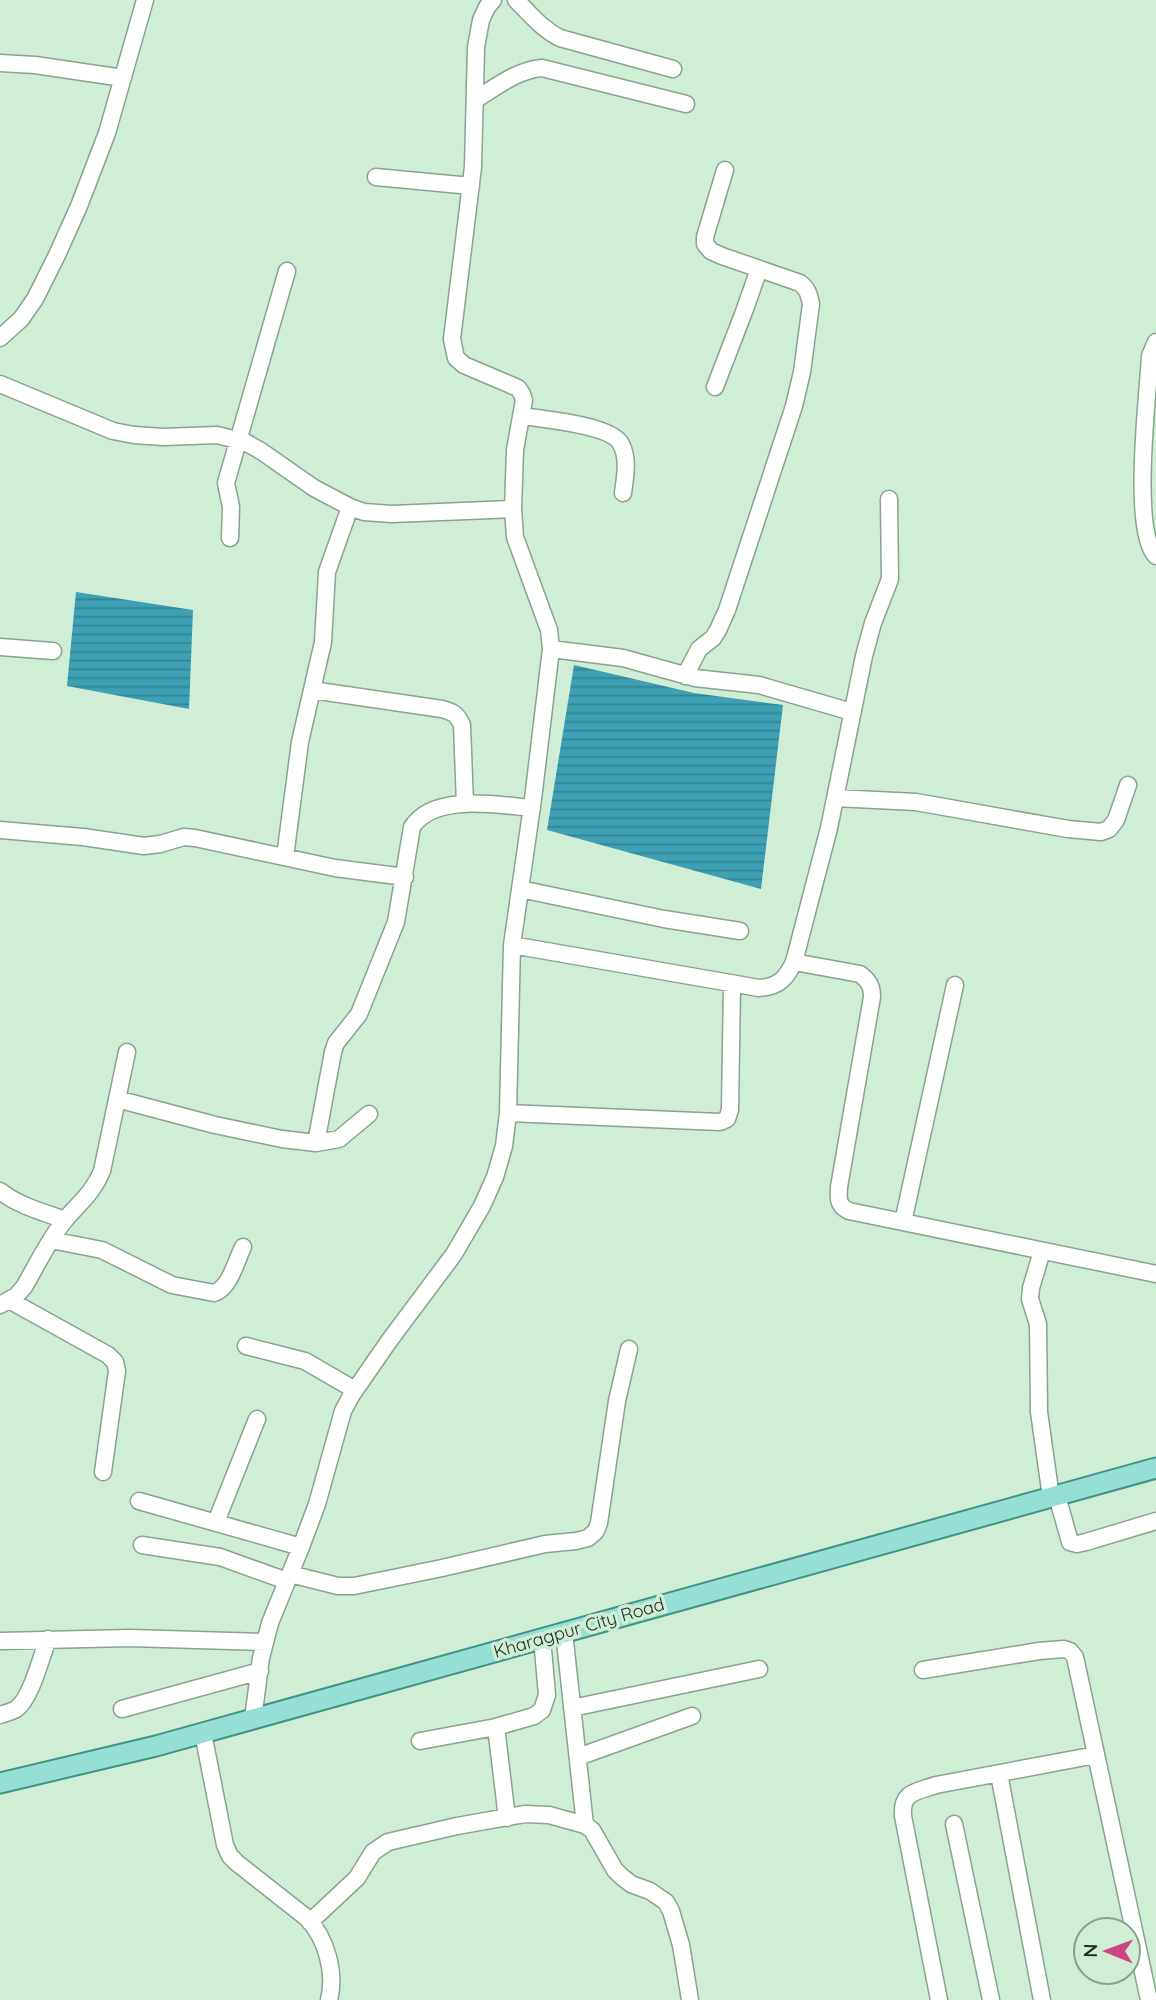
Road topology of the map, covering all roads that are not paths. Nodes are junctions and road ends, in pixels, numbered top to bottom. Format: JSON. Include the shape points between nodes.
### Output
{"nodes":[{"id":1,"x":145,"y":0,"type":"edge"},
{"id":2,"x":493,"y":0,"type":"edge"},
{"id":3,"x":516,"y":0,"type":"edge"},
{"id":4,"x":0,"y":63,"type":"edge"},
{"id":5,"x":673,"y":69,"type":"dead end"},
{"id":6,"x":123,"y":78,"type":"junction"},
{"id":7,"x":475,"y":100,"type":"junction"},
{"id":8,"x":687,"y":104,"type":"dead end"},
{"id":9,"x":725,"y":170,"type":"dead end"},
{"id":10,"x":376,"y":177,"type":"dead end"},
{"id":11,"x":471,"y":186,"type":"junction"},
{"id":12,"x":758,"y":269,"type":"junction"},
{"id":13,"x":288,"y":271,"type":"dead end"},
{"id":14,"x":0,"y":338,"type":"edge"},
{"id":15,"x":1156,"y":342,"type":"edge"},
{"id":16,"x":0,"y":384,"type":"edge"},
{"id":17,"x":715,"y":387,"type":"dead end"},
{"id":18,"x":521,"y":416,"type":"junction"},
{"id":19,"x":238,"y":440,"type":"junction"},
{"id":20,"x":623,"y":493,"type":"dead end"},
{"id":21,"x":889,"y":499,"type":"dead end"},
{"id":22,"x":350,"y":507,"type":"junction"},
{"id":23,"x":513,"y":509,"type":"junction"},
{"id":24,"x":230,"y":538,"type":"dead end"},
{"id":25,"x":1156,"y":556,"type":"edge"},
{"id":26,"x":0,"y":647,"type":"edge"},
{"id":27,"x":551,"y":649,"type":"junction"},
{"id":28,"x":53,"y":651,"type":"dead end"},
{"id":29,"x":685,"y":676,"type":"junction"},
{"id":30,"x":312,"y":690,"type":"junction"},
{"id":31,"x":852,"y":712,"type":"junction"},
{"id":32,"x":1128,"y":785,"type":"dead end"},
{"id":33,"x":835,"y":798,"type":"junction"},
{"id":34,"x":465,"y":804,"type":"junction"},
{"id":35,"x":532,"y":808,"type":"junction"},
{"id":36,"x":0,"y":830,"type":"edge"},
{"id":37,"x":285,"y":857,"type":"junction"},
{"id":38,"x":405,"y":877,"type":"junction"},
{"id":39,"x":520,"y":890,"type":"junction"},
{"id":40,"x":740,"y":931,"type":"dead end"},
{"id":41,"x":512,"y":945,"type":"junction"},
{"id":42,"x":794,"y":962,"type":"junction"},
{"id":43,"x":732,"y":984,"type":"junction"},
{"id":44,"x":955,"y":985,"type":"dead end"},
{"id":45,"x":127,"y":1052,"type":"dead end"},
{"id":46,"x":117,"y":1099,"type":"junction"},
{"id":47,"x":508,"y":1113,"type":"junction"},
{"id":48,"x":369,"y":1114,"type":"dead end"},
{"id":49,"x":316,"y":1143,"type":"junction"},
{"id":50,"x":0,"y":1191,"type":"edge"},
{"id":51,"x":65,"y":1220,"type":"junction"},
{"id":52,"x":903,"y":1222,"type":"junction"},
{"id":53,"x":51,"y":1240,"type":"junction"},
{"id":54,"x":243,"y":1247,"type":"dead end"},
{"id":55,"x":1042,"y":1251,"type":"junction"},
{"id":56,"x":1156,"y":1274,"type":"edge"},
{"id":57,"x":5,"y":1302,"type":"edge"},
{"id":58,"x":246,"y":1346,"type":"dead end"},
{"id":59,"x":629,"y":1349,"type":"dead end"},
{"id":60,"x":355,"y":1390,"type":"junction"},
{"id":61,"x":257,"y":1419,"type":"dead end"},
{"id":62,"x":1156,"y":1468,"type":"edge"},
{"id":63,"x":103,"y":1472,"type":"dead end"},
{"id":64,"x":1054,"y":1496,"type":"junction"},
{"id":65,"x":139,"y":1501,"type":"dead end"},
{"id":66,"x":1156,"y":1521,"type":"edge"},
{"id":67,"x":216,"y":1522,"type":"junction"},
{"id":68,"x":142,"y":1545,"type":"dead end"},
{"id":69,"x":301,"y":1547,"type":"junction"},
{"id":70,"x":288,"y":1578,"type":"junction"},
{"id":71,"x":564,"y":1632,"type":"junction"},
{"id":72,"x":542,"y":1638,"type":"junction"},
{"id":73,"x":48,"y":1639,"type":"junction"},
{"id":74,"x":0,"y":1641,"type":"edge"},
{"id":75,"x":265,"y":1642,"type":"junction"},
{"id":76,"x":759,"y":1669,"type":"dead end"},
{"id":77,"x":923,"y":1670,"type":"dead end"},
{"id":78,"x":260,"y":1671,"type":"junction"},
{"id":79,"x":572,"y":1708,"type":"junction"},
{"id":80,"x":122,"y":1709,"type":"dead end"},
{"id":81,"x":0,"y":1715,"type":"edge"},
{"id":82,"x":692,"y":1716,"type":"dead end"},
{"id":83,"x":253,"y":1719,"type":"junction"},
{"id":84,"x":496,"y":1727,"type":"junction"},
{"id":85,"x":203,"y":1733,"type":"junction"},
{"id":86,"x":420,"y":1741,"type":"dead end"},
{"id":87,"x":1096,"y":1755,"type":"junction"},
{"id":88,"x":578,"y":1757,"type":"junction"},
{"id":89,"x":999,"y":1774,"type":"junction"},
{"id":90,"x":1,"y":1781,"type":"edge"},
{"id":91,"x":508,"y":1818,"type":"junction"},
{"id":92,"x":954,"y":1824,"type":"dead end"},
{"id":93,"x":585,"y":1825,"type":"junction"},
{"id":94,"x":310,"y":1922,"type":"junction"},
{"id":95,"x":330,"y":2000,"type":"edge"},
{"id":96,"x":690,"y":2000,"type":"edge"},
{"id":97,"x":939,"y":2000,"type":"edge"},
{"id":98,"x":991,"y":2000,"type":"edge"},
{"id":99,"x":1042,"y":2000,"type":"edge"},
{"id":100,"x":1149,"y":2000,"type":"edge"}],
"edges":[{"from":1,"to":6,"type":"street"},
{"from":2,"to":7,"type":"street","via":[[478,32]]},
{"from":3,"to":5,"type":"street","via":[[560,38]]},
{"from":4,"to":6,"type":"street"},
{"from":6,"to":14,"type":"street","via":[[107,133],[57,256],[35,299]]},
{"from":7,"to":8,"type":"street","via":[[519,73],[542,68]]},
{"from":7,"to":11,"type":"street"},
{"from":9,"to":12,"type":"street","via":[[705,244],[711,251]]},
{"from":10,"to":11,"type":"street"},
{"from":11,"to":18,"type":"street","via":[[454,352],[473,370],[518,388],[523,400]]},
{"from":12,"to":17,"type":"street"},
{"from":12,"to":29,"type":"street","via":[[800,283],[809,294],[802,372],[727,610]]},
{"from":13,"to":19,"type":"street"},
{"from":15,"to":25,"type":"street","via":[[1150,356],[1141,497],[1147,538]]},
{"from":16,"to":19,"type":"street","via":[[113,431]]},
{"from":18,"to":20,"type":"street","via":[[615,436],[626,464]]},
{"from":18,"to":23,"type":"street"},
{"from":19,"to":22,"type":"street"},
{"from":19,"to":24,"type":"street","via":[[226,483]]},
{"from":21,"to":31,"type":"street","via":[[890,579],[871,630]]},
{"from":22,"to":23,"type":"street","via":[[384,514]]},
{"from":22,"to":30,"type":"street","via":[[327,572],[325,627]]},
{"from":23,"to":27,"type":"street","via":[[515,537],[549,629]]},
{"from":26,"to":28,"type":"street"},
{"from":27,"to":29,"type":"street","via":[[623,658]]},
{"from":27,"to":35,"type":"street"},
{"from":29,"to":31,"type":"street","via":[[760,685]]},
{"from":30,"to":34,"type":"street","via":[[458,715]]},
{"from":30,"to":37,"type":"street"},
{"from":31,"to":33,"type":"street"},
{"from":32,"to":33,"type":"street","via":[[1116,820],[1101,832],[916,802]]},
{"from":33,"to":42,"type":"street"},
{"from":34,"to":35,"type":"street"},
{"from":34,"to":38,"type":"street","via":[[438,809],[417,820]]},
{"from":35,"to":39,"type":"street"},
{"from":36,"to":37,"type":"street","via":[[145,846],[195,838]]},
{"from":37,"to":38,"type":"street"},
{"from":38,"to":49,"type":"street","via":[[396,922],[366,998],[336,1043]]},
{"from":39,"to":40,"type":"street"},
{"from":39,"to":41,"type":"street"},
{"from":41,"to":43,"type":"street"},
{"from":41,"to":47,"type":"street"},
{"from":42,"to":43,"type":"street","via":[[781,981],[769,987]]},
{"from":42,"to":52,"type":"street","via":[[860,974],[872,987],[838,1199],[849,1211]]},
{"from":43,"to":47,"type":"street","via":[[727,1119]]},
{"from":44,"to":52,"type":"street"},
{"from":45,"to":46,"type":"street"},
{"from":46,"to":49,"type":"street","via":[[215,1125]]},
{"from":46,"to":51,"type":"street","via":[[96,1186]]},
{"from":47,"to":60,"type":"street","via":[[504,1146],[482,1206],[454,1254]]},
{"from":48,"to":49,"type":"street","via":[[339,1139]]},
{"from":50,"to":51,"type":"street","via":[[27,1207]]},
{"from":51,"to":53,"type":"street"},
{"from":52,"to":55,"type":"street"},
{"from":53,"to":54,"type":"street","via":[[102,1250],[172,1285],[214,1293],[225,1285]]},
{"from":53,"to":57,"type":"street","via":[[24,1287]]},
{"from":55,"to":56,"type":"street"},
{"from":55,"to":64,"type":"street","via":[[1030,1299],[1038,1324],[1039,1412]]},
{"from":57,"to":63,"type":"street","via":[[115,1362]]},
{"from":58,"to":60,"type":"street","via":[[305,1361]]},
{"from":59,"to":70,"type":"street","via":[[599,1523],[587,1538],[354,1586]]},
{"from":60,"to":69,"type":"street","via":[[343,1411]]},
{"from":61,"to":67,"type":"street"},
{"from":62,"to":64,"type":"main road","name":"Kharagpur City Road"},
{"from":64,"to":66,"type":"street","via":[[1070,1542],[1077,1544]]},
{"from":64,"to":71,"type":"main road","name":"Kharagpur City Road"},
{"from":65,"to":67,"type":"street"},
{"from":67,"to":69,"type":"street"},
{"from":68,"to":70,"type":"street","via":[[220,1557]]},
{"from":69,"to":70,"type":"street"},
{"from":70,"to":75,"type":"street"},
{"from":71,"to":72,"type":"main road","name":"Kharagpur City Road"},
{"from":71,"to":79,"type":"street"},
{"from":72,"to":83,"type":"main road","name":"Kharagpur City Road"},
{"from":72,"to":84,"type":"street","via":[[547,1695],[542,1710]]},
{"from":73,"to":74,"type":"street"},
{"from":73,"to":75,"type":"street"},
{"from":73,"to":81,"type":"street","via":[[22,1703]]},
{"from":75,"to":78,"type":"street"},
{"from":76,"to":79,"type":"street"},
{"from":77,"to":87,"type":"street","via":[[1039,1651],[1070,1651]]},
{"from":78,"to":80,"type":"street"},
{"from":78,"to":83,"type":"street"},
{"from":79,"to":88,"type":"street"},
{"from":82,"to":88,"type":"street"},
{"from":83,"to":85,"type":"main road","name":"Kharagpur City Road"},
{"from":84,"to":86,"type":"street"},
{"from":84,"to":91,"type":"street"},
{"from":85,"to":90,"type":"main road","name":"Kharagpur City Road"},
{"from":85,"to":94,"type":"street","via":[[230,1856]]},
{"from":87,"to":89,"type":"street"},
{"from":87,"to":100,"type":"street"},
{"from":88,"to":93,"type":"street"},
{"from":89,"to":97,"type":"street","via":[[936,1785],[913,1793],[902,1805]]},
{"from":89,"to":99,"type":"street"},
{"from":91,"to":93,"type":"street","via":[[536,1813]]},
{"from":91,"to":94,"type":"street","via":[[387,1842]]},
{"from":92,"to":98,"type":"street"},
{"from":93,"to":96,"type":"street","via":[[621,1876],[666,1902],[681,1945]]},
{"from":94,"to":95,"type":"street","via":[[321,1937],[331,1972]]}]}
